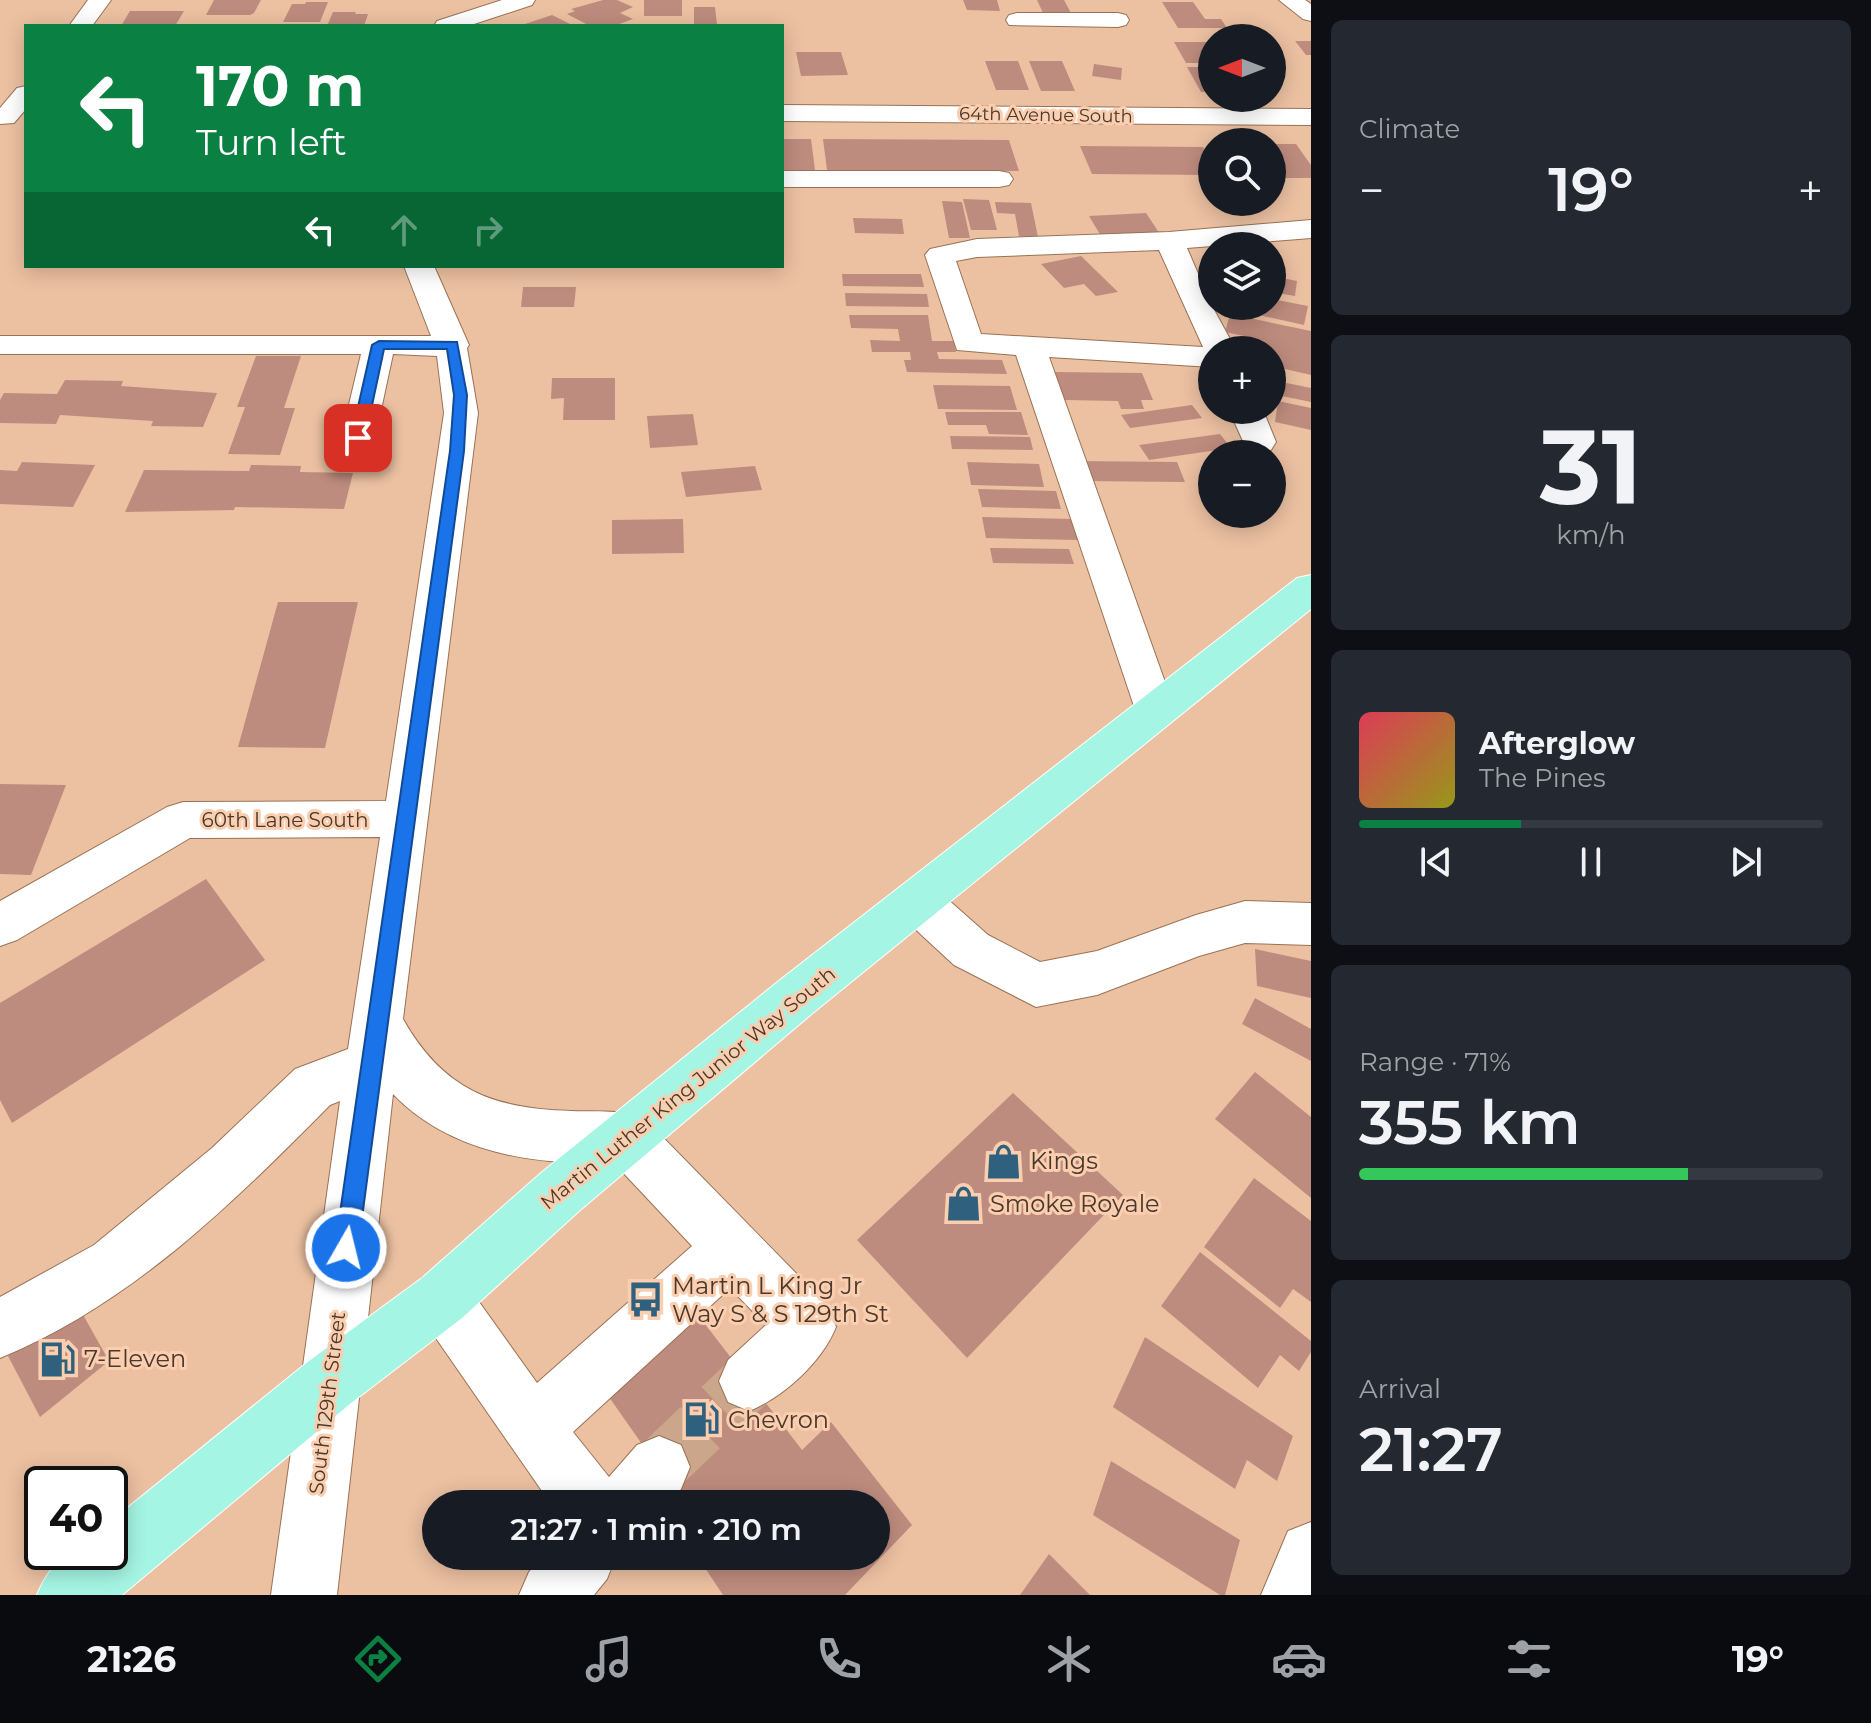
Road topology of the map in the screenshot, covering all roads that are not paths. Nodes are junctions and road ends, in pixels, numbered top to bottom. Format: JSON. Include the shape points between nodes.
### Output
{"nodes":[{"id":1,"x":100,"y":0,"type":"edge"},
{"id":2,"x":524,"y":0,"type":"edge"},
{"id":3,"x":1290,"y":0,"type":"edge"},
{"id":4,"x":1114,"y":10,"type":"edge"},
{"id":5,"x":1311,"y":14,"type":"edge"},
{"id":6,"x":1017,"y":20,"type":"dead end"},
{"id":7,"x":82,"y":24,"type":"edge"},
{"id":8,"x":451,"y":24,"type":"edge"},
{"id":9,"x":1131,"y":46,"type":"dead end"},
{"id":10,"x":24,"y":96,"type":"edge"},
{"id":11,"x":784,"y":113,"type":"edge"},
{"id":12,"x":1306,"y":115,"type":"edge"},
{"id":13,"x":10,"y":118,"type":"edge"},
{"id":14,"x":784,"y":179,"type":"edge"},
{"id":15,"x":999,"y":179,"type":"dead end"},
{"id":16,"x":1311,"y":229,"type":"edge"},
{"id":17,"x":1169,"y":241,"type":"junction"},
{"id":18,"x":420,"y":268,"type":"edge"},
{"id":19,"x":1213,"y":336,"type":"edge"},
{"id":20,"x":0,"y":345,"type":"edge"},
{"id":21,"x":379,"y":345,"type":"junction"},
{"id":22,"x":453,"y":345,"type":"junction"},
{"id":23,"x":1030,"y":349,"type":"junction"},
{"id":24,"x":1198,"y":356,"type":"edge"},
{"id":25,"x":358,"y":438,"type":"dead end"},
{"id":26,"x":1311,"y":588,"type":"edge"},
{"id":27,"x":1154,"y":710,"type":"junction"},
{"id":28,"x":406,"y":819,"type":"junction"},
{"id":29,"x":918,"y":902,"type":"junction"},
{"id":30,"x":1311,"y":924,"type":"edge"},
{"id":31,"x":0,"y":925,"type":"edge"},
{"id":32,"x":376,"y":1045,"type":"junction"},
{"id":33,"x":626,"y":1137,"type":"junction"},
{"id":34,"x":732,"y":1248,"type":"junction"},
{"id":35,"x":442,"y":1298,"type":"junction"},
{"id":36,"x":0,"y":1329,"type":"edge"},
{"id":37,"x":749,"y":1381,"type":"tunnel mouth"},
{"id":38,"x":330,"y":1382,"type":"junction"},
{"id":39,"x":532,"y":1428,"type":"junction"},
{"id":40,"x":579,"y":1490,"type":"edge"},
{"id":41,"x":1311,"y":1554,"type":"edge"},
{"id":42,"x":573,"y":1570,"type":"edge"},
{"id":43,"x":70,"y":1595,"type":"edge"},
{"id":44,"x":304,"y":1595,"type":"edge"},
{"id":45,"x":552,"y":1595,"type":"edge"},
{"id":46,"x":1294,"y":1595,"type":"edge"}],
"edges":[{"from":1,"to":7,"type":"street"},
{"from":2,"to":8,"type":"street"},
{"from":3,"to":5,"type":"street"},
{"from":4,"to":6,"type":"street"},
{"from":4,"to":9,"type":"street"},
{"from":10,"to":13,"type":"street"},
{"from":11,"to":12,"type":"street","name":"64th Avenue South"},
{"from":14,"to":15,"type":"street"},
{"from":16,"to":17,"type":"street"},
{"from":17,"to":19,"type":"street"},
{"from":17,"to":23,"type":"street","via":[[977,248],[940,255],[968,343]]},
{"from":18,"to":22,"type":"street","name":"South 129th Street"},
{"from":20,"to":21,"type":"street"},
{"from":21,"to":22,"type":"street"},
{"from":21,"to":25,"type":"street"},
{"from":22,"to":28,"type":"street","name":"South 129th Street","via":[[460,378],[460,426]]},
{"from":23,"to":24,"type":"street"},
{"from":23,"to":27,"type":"street"},
{"from":26,"to":27,"type":"main road","name":"Martin Luther King Junior Way South"},
{"from":27,"to":29,"type":"main road","name":"Martin Luther King Junior Way South"},
{"from":28,"to":31,"type":"street","name":"60th Lane South","via":[[183,820]]},
{"from":28,"to":32,"type":"street","name":"South 129th Street"},
{"from":29,"to":30,"type":"street","via":[[971,950],[1036,985],[1097,973],[1245,922]]},
{"from":29,"to":33,"type":"main road","name":"Martin Luther King Junior Way South"},
{"from":32,"to":33,"type":"street","via":[[434,1099],[474,1120],[560,1139]]},
{"from":32,"to":36,"type":"street","via":[[313,1086],[231,1167],[114,1265]]},
{"from":32,"to":38,"type":"street","name":"South 129th Street"},
{"from":33,"to":34,"type":"street"},
{"from":33,"to":35,"type":"main road","name":"Martin Luther King Junior Way South"},
{"from":34,"to":37,"type":"street","via":[[807,1327]]},
{"from":34,"to":39,"type":"street"},
{"from":35,"to":38,"type":"main road","name":"Martin Luther King Junior Way South"},
{"from":35,"to":39,"type":"street"},
{"from":38,"to":43,"type":"main road","name":"Martin Luther King Junior Way South"},
{"from":38,"to":44,"type":"street","name":"South 129th Street"},
{"from":39,"to":40,"type":"street"},
{"from":41,"to":46,"type":"street"},
{"from":42,"to":45,"type":"street"}]}
